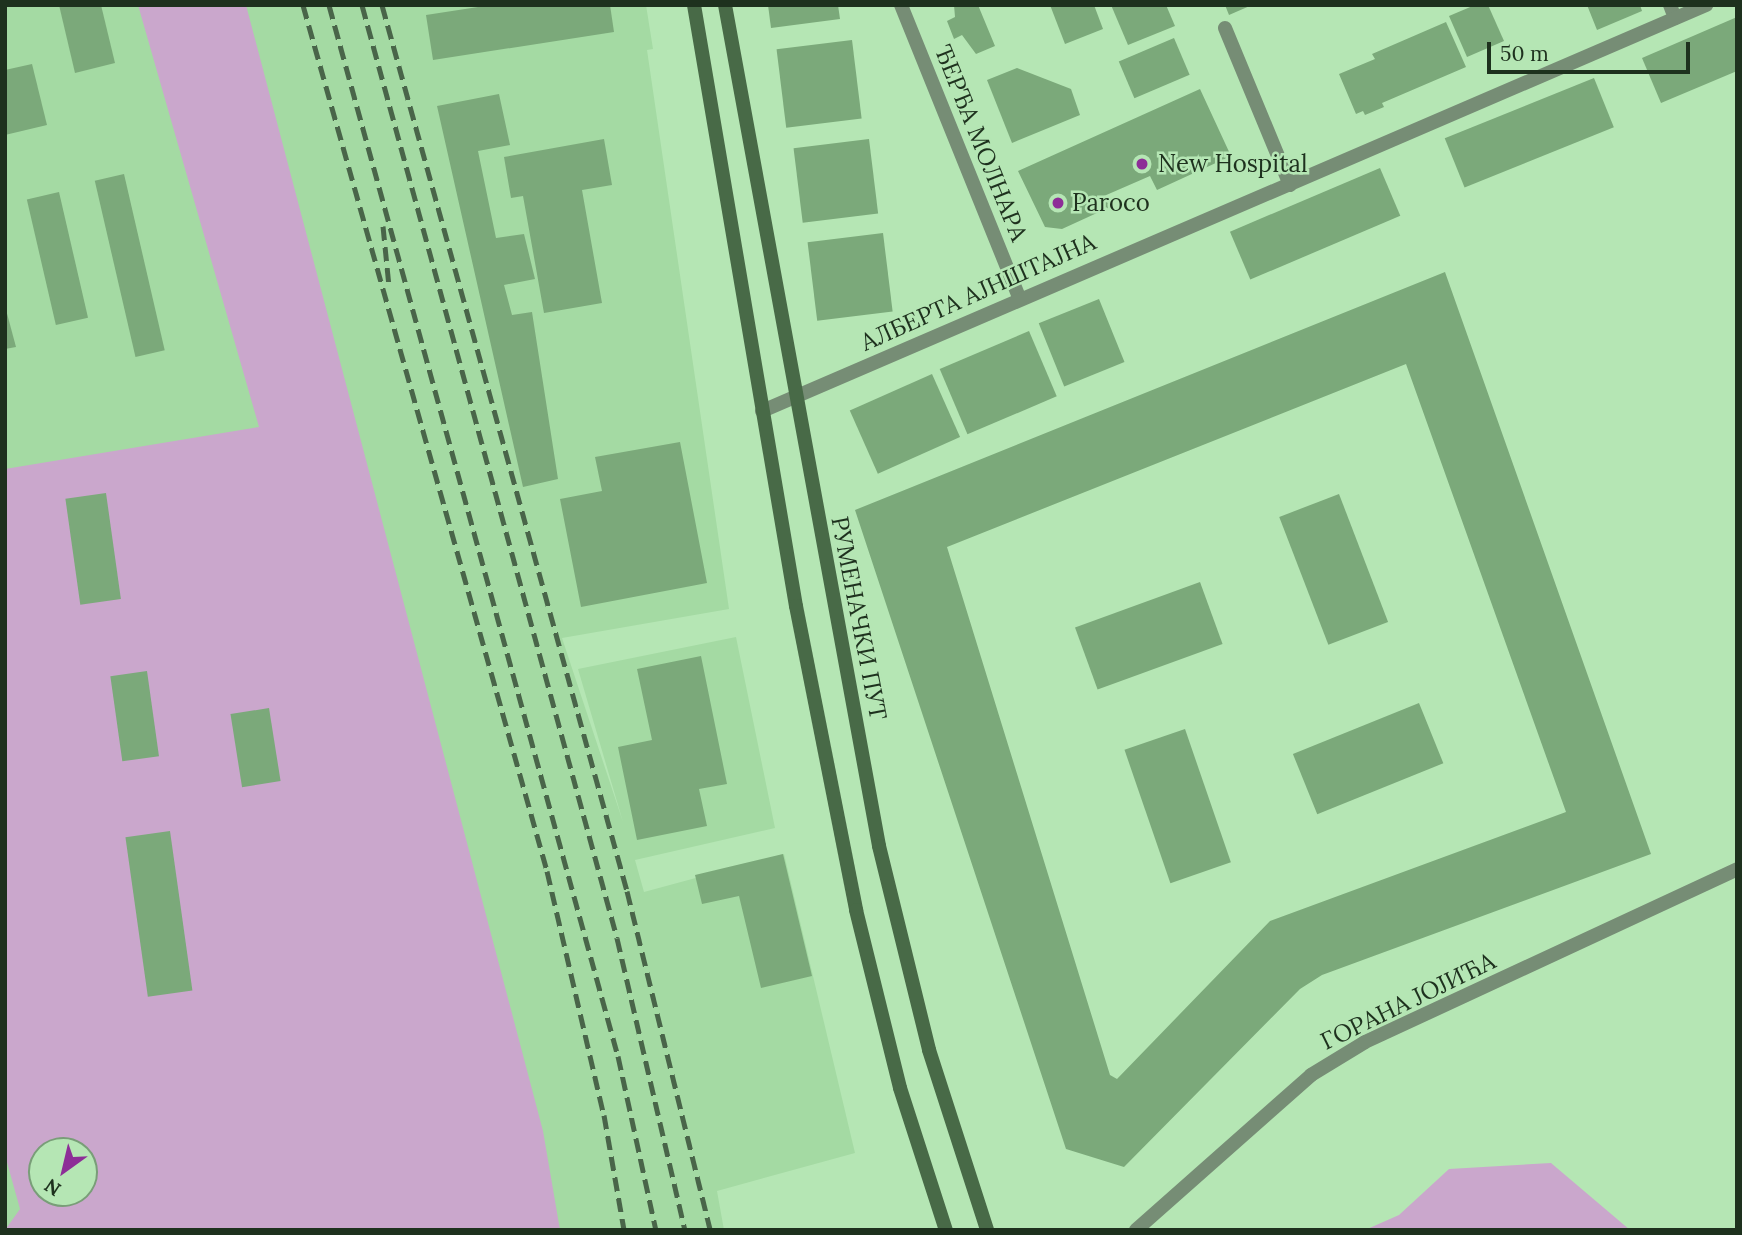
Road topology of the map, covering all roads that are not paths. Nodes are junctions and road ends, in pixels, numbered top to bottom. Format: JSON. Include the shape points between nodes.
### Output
{"nodes":[{"id":1,"x":694,"y":5,"type":"edge"},
{"id":2,"x":725,"y":5,"type":"edge"},
{"id":3,"x":901,"y":5,"type":"edge"},
{"id":4,"x":1706,"y":5,"type":"edge"},
{"id":5,"x":1673,"y":12,"type":"edge"},
{"id":6,"x":1225,"y":28,"type":"dead end"},
{"id":7,"x":1290,"y":185,"type":"junction"},
{"id":8,"x":1019,"y":297,"type":"junction"},
{"id":9,"x":796,"y":397,"type":"junction"},
{"id":10,"x":762,"y":411,"type":"junction"},
{"id":11,"x":1737,"y":869,"type":"edge"},
{"id":12,"x":946,"y":1230,"type":"edge"},
{"id":13,"x":987,"y":1230,"type":"edge"},
{"id":14,"x":1136,"y":1230,"type":"edge"}],
"edges":[{"from":1,"to":10,"type":"main road"},
{"from":2,"to":9,"type":"main road","name":"РУМЕНАЧКИ ПУТ"},
{"from":3,"to":8,"type":"street","name":"ЂЕРЂА МОЛНАРА"},
{"from":4,"to":5,"type":"street","name":"АЛБЕРТА АЈНШТАЈНА"},
{"from":5,"to":7,"type":"street","name":"АЛБЕРТА АЈНШТАЈНА"},
{"from":6,"to":7,"type":"street"},
{"from":7,"to":8,"type":"street","name":"АЛБЕРТА АЈНШТАЈНА"},
{"from":8,"to":9,"type":"street","name":"АЛБЕРТА АЈНШТАЈНА"},
{"from":9,"to":10,"type":"street","name":"АЛБЕРТА АЈНШТАЈНА"},
{"from":9,"to":13,"type":"main road","name":"РУМЕНАЧКИ ПУТ","via":[[879,846],[929,1050]]},
{"from":10,"to":12,"type":"main road","via":[[856,910],[900,1088]]},
{"from":11,"to":14,"type":"street","name":"ГОРАНА ЈОЈИЋА","via":[[1365,1042],[1311,1075]]}]}
